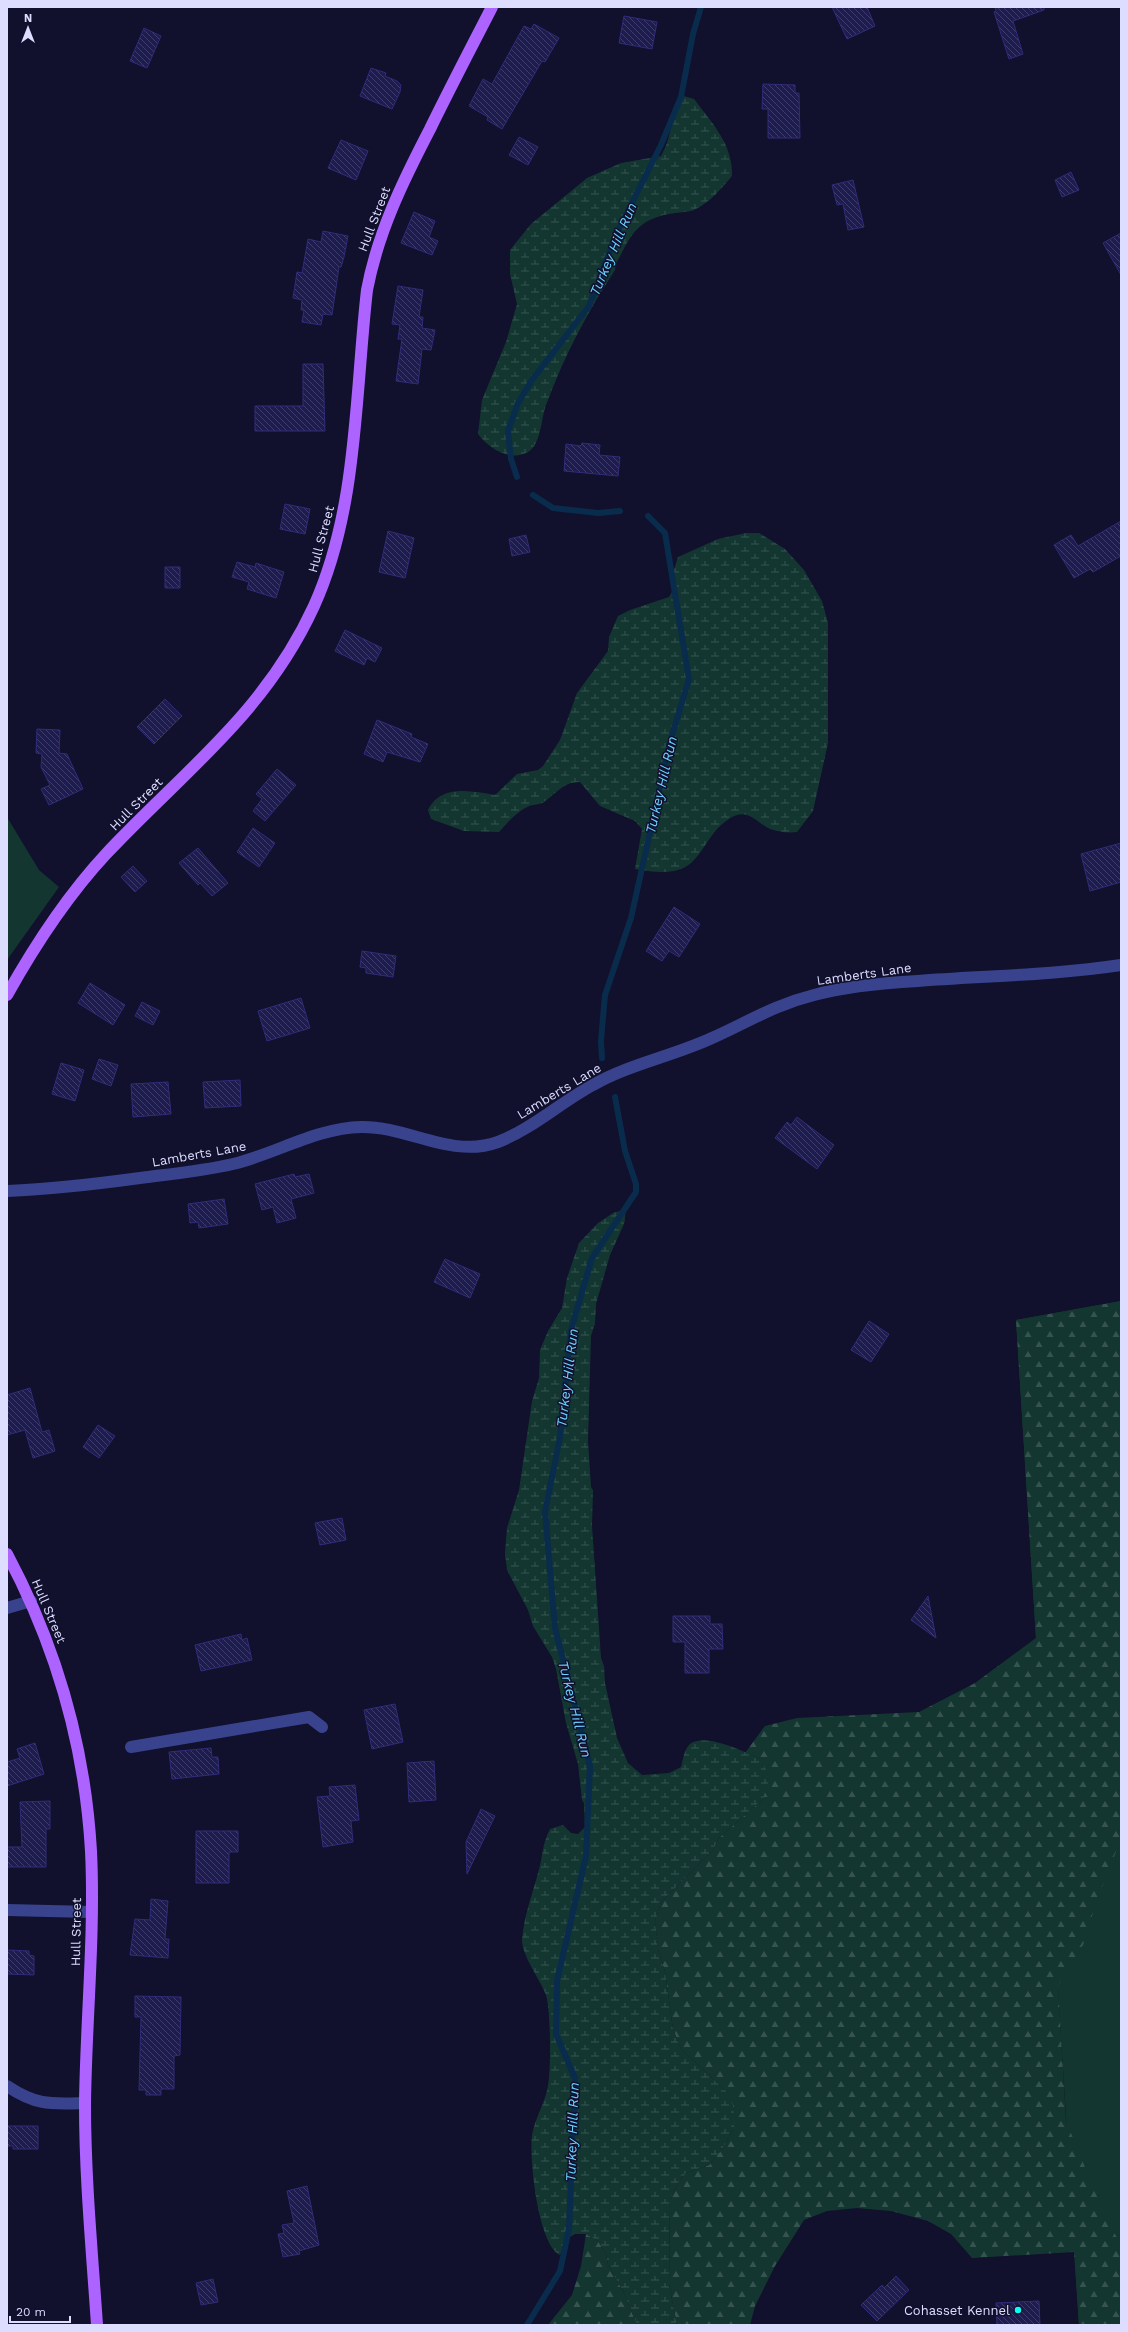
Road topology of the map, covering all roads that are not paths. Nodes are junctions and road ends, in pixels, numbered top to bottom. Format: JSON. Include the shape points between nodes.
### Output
{"nodes":[{"id":1,"x":492,"y":7,"type":"edge"},
{"id":2,"x":1121,"y":964,"type":"edge"},
{"id":3,"x":7,"y":995,"type":"edge"},
{"id":4,"x":7,"y":1191,"type":"edge"},
{"id":5,"x":7,"y":1554,"type":"edge"},
{"id":6,"x":31,"y":1601,"type":"junction"},
{"id":7,"x":7,"y":1608,"type":"edge"},
{"id":8,"x":322,"y":1727,"type":"dead end"},
{"id":9,"x":131,"y":1747,"type":"dead end"},
{"id":10,"x":7,"y":1910,"type":"edge"},
{"id":11,"x":91,"y":1912,"type":"junction"},
{"id":12,"x":7,"y":2086,"type":"edge"},
{"id":13,"x":85,"y":2104,"type":"junction"},
{"id":14,"x":96,"y":2325,"type":"edge"}],
"edges":[{"from":1,"to":3,"type":"main road","name":"Hull Street","via":[[401,187],[374,257],[367,290],[343,511],[330,566],[314,606],[282,664],[251,708],[219,743],[124,835],[89,874],[42,937]]},
{"from":2,"to":4,"type":"street","name":"Lamberts Lane","via":[[1049,973],[880,984],[815,994],[772,1008],[714,1037],[596,1082],[520,1132],[482,1147],[463,1148],[386,1130],[348,1128],[257,1157],[204,1170],[77,1186]]},
{"from":5,"to":6,"type":"main road","name":"Hull Street"},
{"from":6,"to":7,"type":"street"},
{"from":6,"to":11,"type":"main road","name":"Hull Street","via":[[51,1650],[77,1744],[89,1826]]},
{"from":8,"to":9,"type":"street","via":[[310,1717]]},
{"from":10,"to":11,"type":"street"},
{"from":11,"to":13,"type":"main road","name":"Hull Street"},
{"from":12,"to":13,"type":"street","via":[[42,2104]]},
{"from":13,"to":14,"type":"main road","name":"Hull Street"}]}
